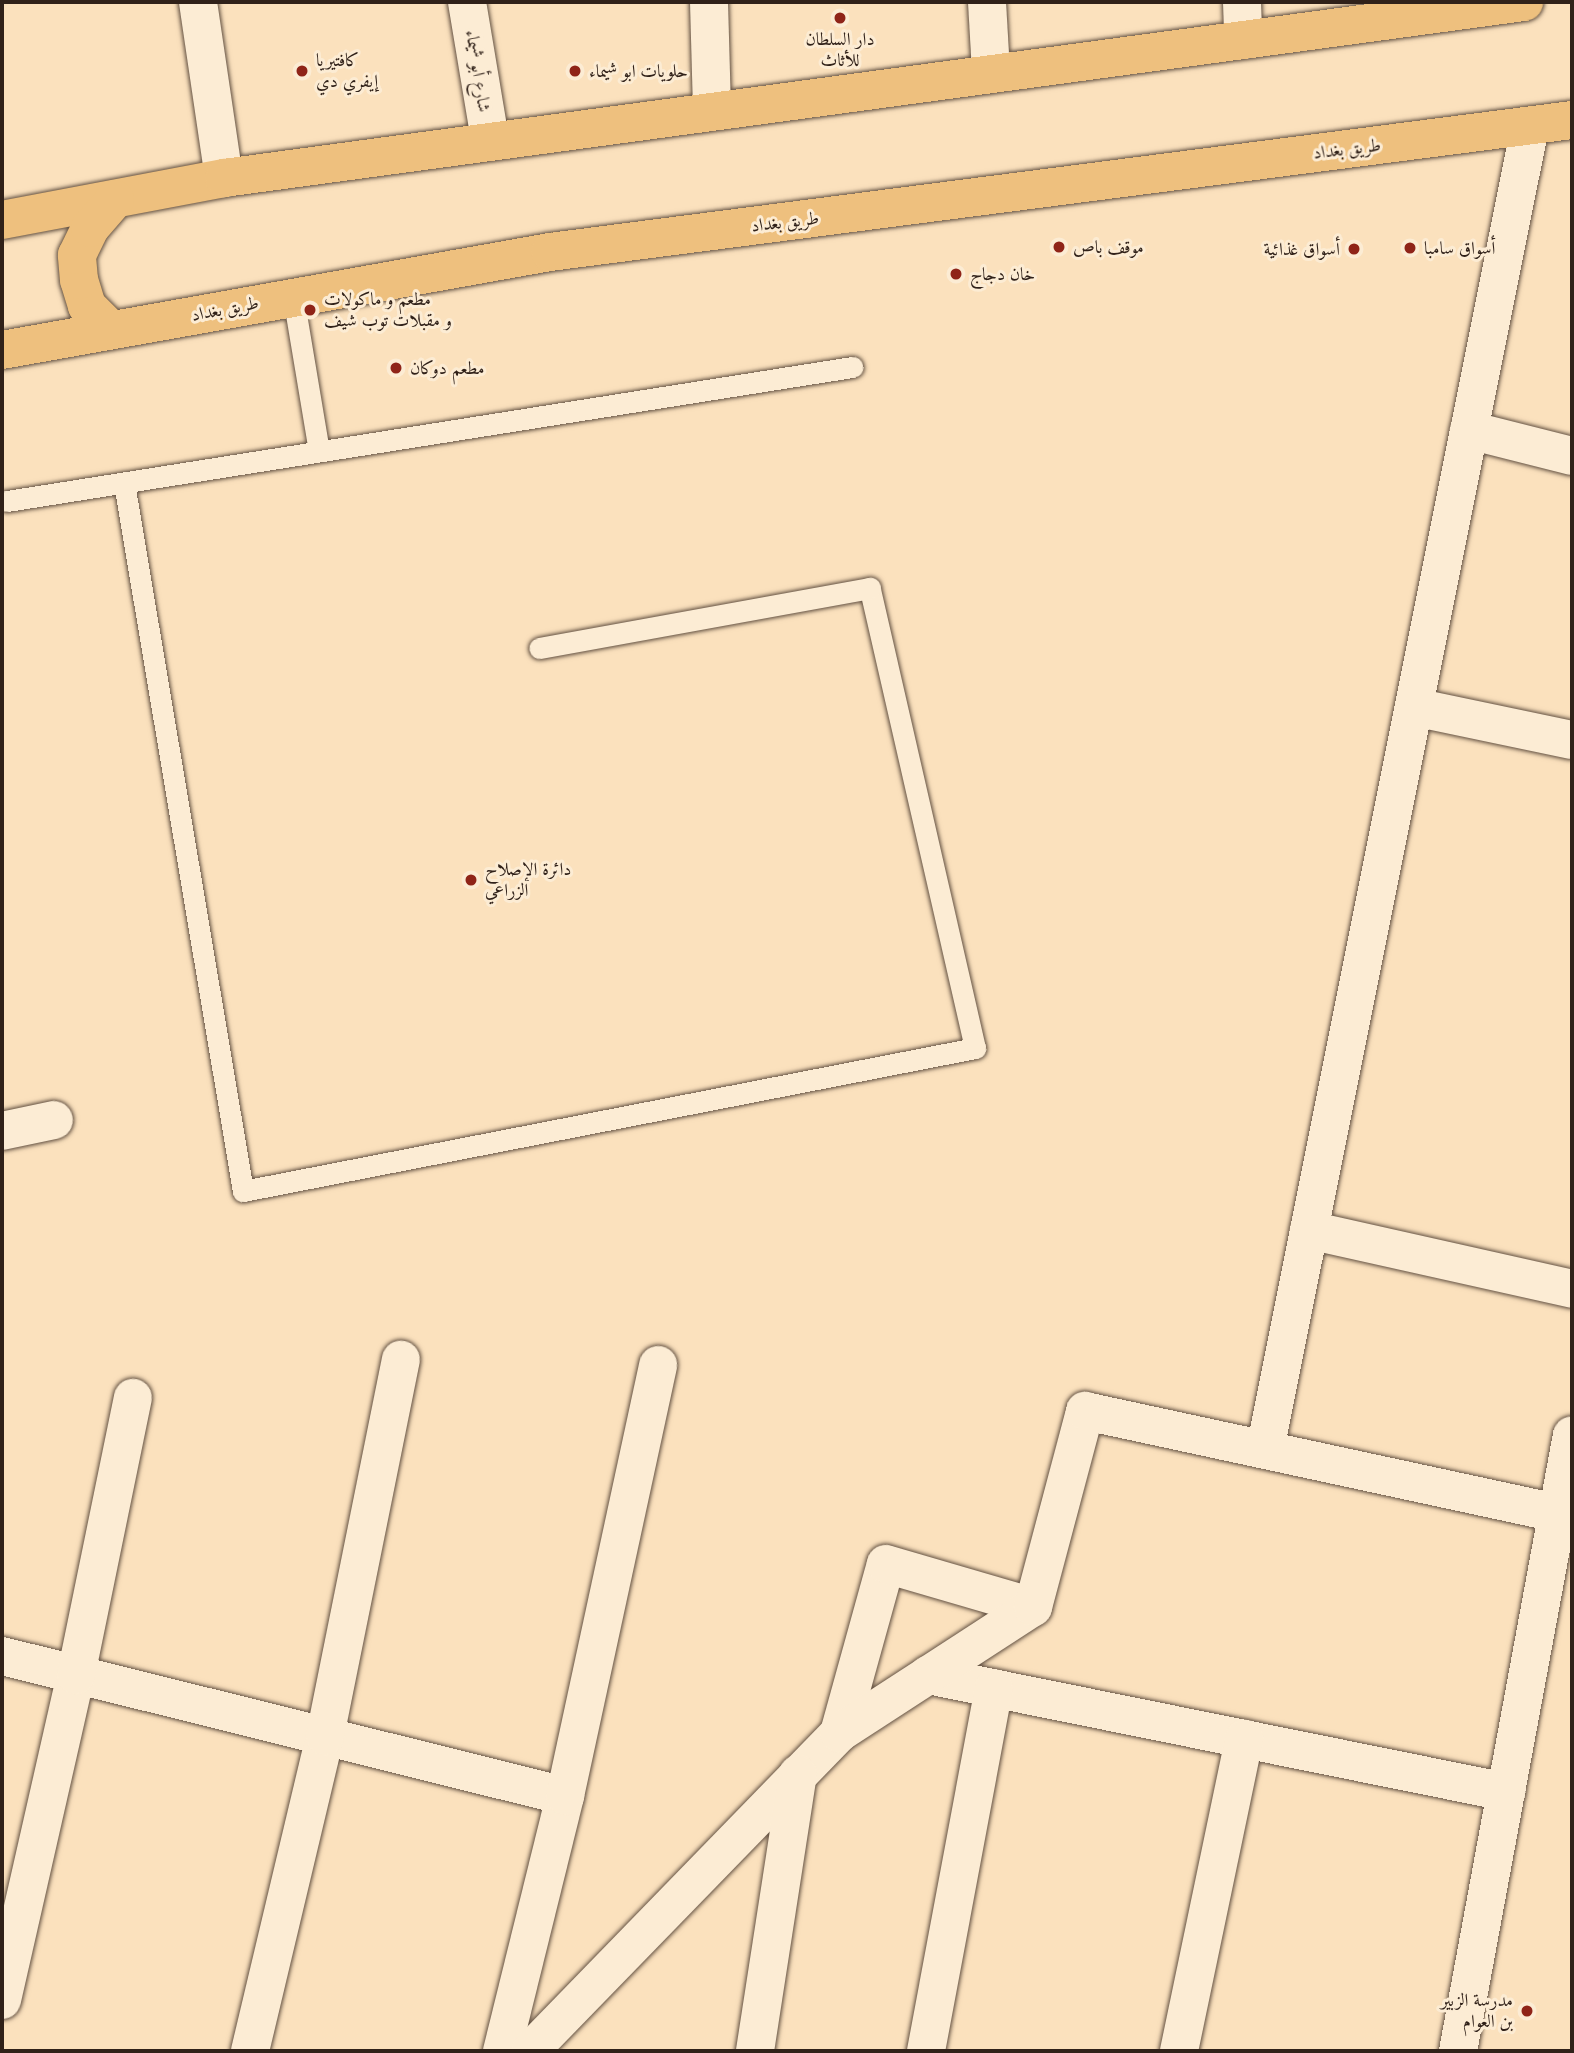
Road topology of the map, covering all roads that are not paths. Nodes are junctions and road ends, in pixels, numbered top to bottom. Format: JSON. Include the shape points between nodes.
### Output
{"nodes":[{"id":1,"x":198,"y":2,"type":"edge"},
{"id":2,"x":467,"y":2,"type":"edge"},
{"id":3,"x":709,"y":2,"type":"edge"},
{"id":4,"x":987,"y":2,"type":"edge"},
{"id":5,"x":1242,"y":2,"type":"edge"},
{"id":6,"x":1524,"y":2,"type":"edge"},
{"id":7,"x":1243,"y":40,"type":"junction"},
{"id":8,"x":991,"y":71,"type":"junction"},
{"id":9,"x":712,"y":109,"type":"junction"},
{"id":10,"x":1572,"y":120,"type":"edge"},
{"id":11,"x":1530,"y":126,"type":"junction"},
{"id":12,"x":490,"y":140,"type":"junction"},
{"id":13,"x":224,"y":178,"type":"junction"},
{"id":14,"x":115,"y":199,"type":"junction"},
{"id":15,"x":2,"y":220,"type":"edge"},
{"id":16,"x":293,"y":296,"type":"junction"},
{"id":17,"x":110,"y":330,"type":"junction"},
{"id":18,"x":2,"y":350,"type":"edge"},
{"id":19,"x":852,"y":367,"type":"dead end"},
{"id":20,"x":1469,"y":430,"type":"junction"},
{"id":21,"x":318,"y":451,"type":"junction"},
{"id":22,"x":1572,"y":456,"type":"edge"},
{"id":23,"x":124,"y":483,"type":"junction"},
{"id":24,"x":7,"y":501,"type":"dead end"},
{"id":25,"x":539,"y":648,"type":"dead end"},
{"id":26,"x":1414,"y":708,"type":"junction"},
{"id":27,"x":1572,"y":740,"type":"edge"},
{"id":28,"x":54,"y":1120,"type":"dead end"},
{"id":29,"x":2,"y":1131,"type":"edge"},
{"id":30,"x":1309,"y":1230,"type":"junction"},
{"id":31,"x":1572,"y":1289,"type":"edge"},
{"id":32,"x":401,"y":1360,"type":"dead end"},
{"id":33,"x":658,"y":1365,"type":"dead end"},
{"id":34,"x":133,"y":1398,"type":"dead end"},
{"id":35,"x":1572,"y":1435,"type":"edge"},
{"id":36,"x":1265,"y":1450,"type":"junction"},
{"id":37,"x":1558,"y":1513,"type":"junction"},
{"id":38,"x":1032,"y":1607,"type":"junction"},
{"id":39,"x":2,"y":1656,"type":"edge"},
{"id":40,"x":76,"y":1675,"type":"junction"},
{"id":41,"x":928,"y":1675,"type":"junction"},
{"id":42,"x":994,"y":1688,"type":"junction"},
{"id":43,"x":839,"y":1733,"type":"junction"},
{"id":44,"x":325,"y":1736,"type":"junction"},
{"id":45,"x":1244,"y":1739,"type":"junction"},
{"id":46,"x":798,"y":1774,"type":"junction"},
{"id":47,"x":1506,"y":1792,"type":"junction"},
{"id":48,"x":565,"y":1796,"type":"junction"},
{"id":49,"x":2,"y":2000,"type":"edge"},
{"id":50,"x":250,"y":2051,"type":"edge"},
{"id":51,"x":502,"y":2051,"type":"edge"},
{"id":52,"x":530,"y":2051,"type":"edge"},
{"id":53,"x":755,"y":2051,"type":"edge"},
{"id":54,"x":926,"y":2051,"type":"edge"},
{"id":55,"x":1179,"y":2051,"type":"edge"},
{"id":56,"x":1458,"y":2051,"type":"edge"}],
"edges":[{"from":1,"to":13,"type":"street"},
{"from":2,"to":12,"type":"street","name":"شارع أبو شيماء"},
{"from":3,"to":9,"type":"street"},
{"from":4,"to":8,"type":"street"},
{"from":5,"to":7,"type":"street"},
{"from":6,"to":7,"type":"main road"},
{"from":7,"to":8,"type":"main road"},
{"from":8,"to":9,"type":"main road"},
{"from":9,"to":12,"type":"main road"},
{"from":10,"to":11,"type":"main road","name":"طريق بغداد"},
{"from":11,"to":16,"type":"main road","name":"طريق بغداد","via":[[550,252]]},
{"from":11,"to":20,"type":"street"},
{"from":12,"to":13,"type":"main road"},
{"from":13,"to":14,"type":"main road"},
{"from":14,"to":15,"type":"main road"},
{"from":14,"to":17,"type":"main road","via":[[90,228],[78,255],[79,281],[87,306]]},
{"from":16,"to":17,"type":"main road","name":"طريق بغداد"},
{"from":16,"to":21,"type":"lane"},
{"from":17,"to":18,"type":"main road","name":"طريق بغداد"},
{"from":19,"to":21,"type":"lane"},
{"from":20,"to":22,"type":"street"},
{"from":20,"to":26,"type":"street"},
{"from":21,"to":23,"type":"lane"},
{"from":23,"to":24,"type":"lane"},
{"from":23,"to":25,"type":"lane","via":[[243,1191],[975,1048],[870,588]]},
{"from":26,"to":27,"type":"street"},
{"from":26,"to":30,"type":"street"},
{"from":28,"to":29,"type":"street"},
{"from":30,"to":31,"type":"street"},
{"from":30,"to":36,"type":"street"},
{"from":32,"to":44,"type":"street"},
{"from":33,"to":48,"type":"street"},
{"from":34,"to":40,"type":"street"},
{"from":35,"to":37,"type":"street"},
{"from":36,"to":37,"type":"street"},
{"from":36,"to":38,"type":"street","via":[[1085,1411]]},
{"from":37,"to":47,"type":"street"},
{"from":38,"to":41,"type":"street"},
{"from":38,"to":43,"type":"street","via":[[886,1564]]},
{"from":39,"to":40,"type":"street"},
{"from":40,"to":44,"type":"street"},
{"from":40,"to":49,"type":"street"},
{"from":41,"to":42,"type":"street"},
{"from":41,"to":43,"type":"street"},
{"from":42,"to":45,"type":"street"},
{"from":42,"to":54,"type":"street"},
{"from":43,"to":46,"type":"street"},
{"from":44,"to":48,"type":"street"},
{"from":44,"to":50,"type":"street"},
{"from":45,"to":47,"type":"street"},
{"from":45,"to":55,"type":"street"},
{"from":46,"to":52,"type":"street"},
{"from":46,"to":53,"type":"street"},
{"from":47,"to":56,"type":"street"},
{"from":48,"to":51,"type":"street"}]}
